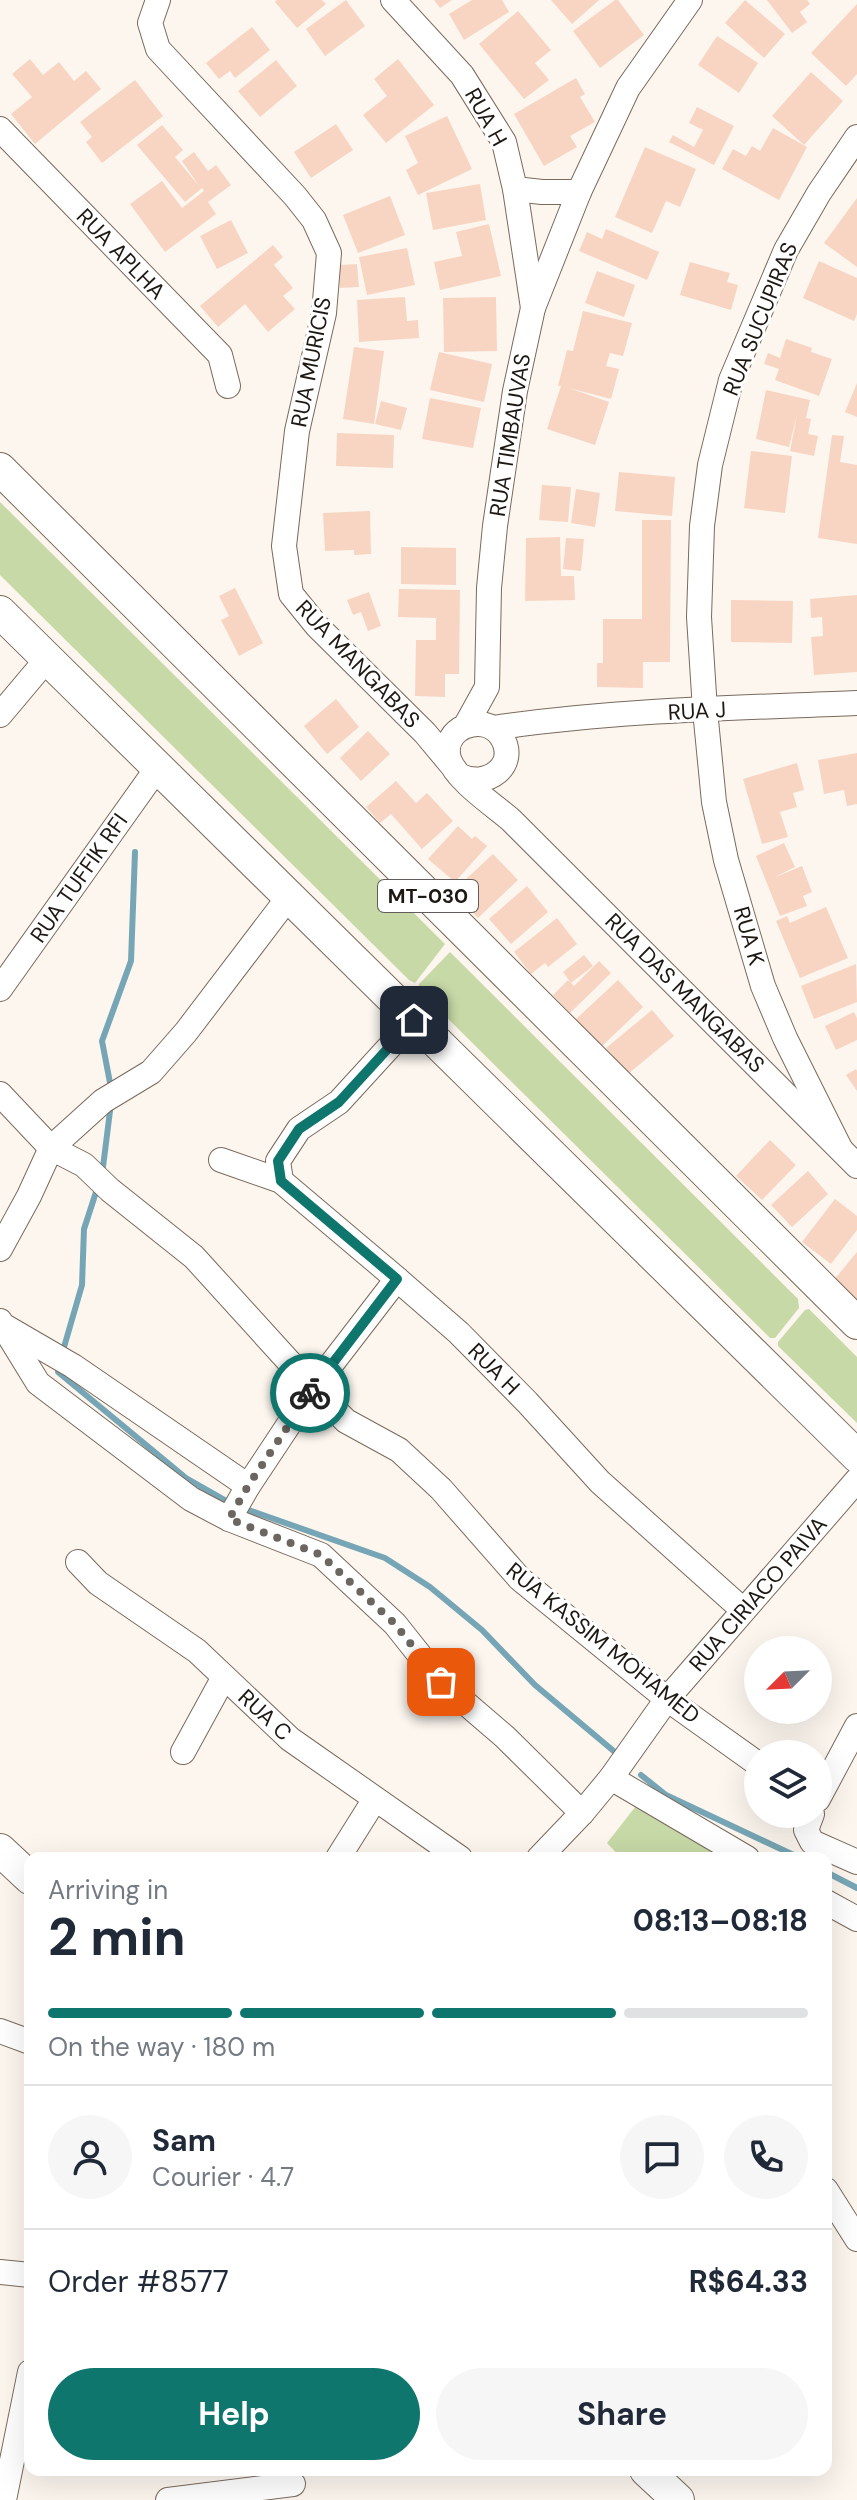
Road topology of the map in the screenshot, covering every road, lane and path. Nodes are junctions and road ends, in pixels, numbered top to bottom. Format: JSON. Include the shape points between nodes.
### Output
{"nodes":[{"id":1,"x":158,"y":0,"type":"edge"},
{"id":2,"x":393,"y":0,"type":"edge"},
{"id":3,"x":681,"y":4,"type":"edge"},
{"id":4,"x":0,"y":129,"type":"edge"},
{"id":5,"x":857,"y":137,"type":"edge"},
{"id":6,"x":515,"y":189,"type":"junction"},
{"id":7,"x":579,"y":192,"type":"junction"},
{"id":8,"x":533,"y":308,"type":"junction"},
{"id":9,"x":228,"y":386,"type":"dead end"},
{"id":10,"x":0,"y":469,"type":"edge"},
{"id":11,"x":291,"y":594,"type":"joint"},
{"id":12,"x":0,"y":612,"type":"edge"},
{"id":13,"x":47,"y":659,"type":"junction"},
{"id":14,"x":857,"y":703,"type":"edge"},
{"id":15,"x":705,"y":710,"type":"junction"},
{"id":16,"x":0,"y":715,"type":"edge"},
{"id":17,"x":537,"y":721,"type":"junction"},
{"id":18,"x":476,"y":728,"type":"junction"},
{"id":19,"x":425,"y":733,"type":"junction"},
{"id":20,"x":504,"y":760,"type":"junction"},
{"id":21,"x":158,"y":767,"type":"junction"},
{"id":22,"x":455,"y":769,"type":"junction"},
{"id":23,"x":511,"y":820,"type":"junction"},
{"id":24,"x":288,"y":898,"type":"junction"},
{"id":25,"x":0,"y":989,"type":"edge"},
{"id":26,"x":414,"y":1020,"type":"junction"},
{"id":27,"x":0,"y":1094,"type":"edge"},
{"id":28,"x":51,"y":1148,"type":"junction"},
{"id":29,"x":840,"y":1148,"type":"junction"},
{"id":30,"x":221,"y":1160,"type":"dead end"},
{"id":31,"x":857,"y":1166,"type":"edge"},
{"id":32,"x":281,"y":1181,"type":"junction"},
{"id":33,"x":0,"y":1249,"type":"edge"},
{"id":34,"x":397,"y":1279,"type":"junction"},
{"id":35,"x":1,"y":1323,"type":"edge"},
{"id":36,"x":857,"y":1323,"type":"edge"},
{"id":37,"x":313,"y":1388,"type":"junction"},
{"id":38,"x":857,"y":1456,"type":"edge"},
{"id":39,"x":857,"y":1480,"type":"edge"},
{"id":40,"x":237,"y":1506,"type":"junction"},
{"id":41,"x":78,"y":1562,"type":"dead end"},
{"id":42,"x":743,"y":1610,"type":"junction"},
{"id":43,"x":224,"y":1677,"type":"junction"},
{"id":44,"x":667,"y":1699,"type":"junction"},
{"id":45,"x":857,"y":1726,"type":"edge"},
{"id":46,"x":183,"y":1752,"type":"dead end"},
{"id":47,"x":744,"y":1754,"type":"edge"},
{"id":48,"x":832,"y":1772,"type":"edge"},
{"id":49,"x":611,"y":1778,"type":"junction"},
{"id":50,"x":375,"y":1799,"type":"junction"},
{"id":51,"x":582,"y":1813,"type":"junction"},
{"id":52,"x":807,"y":1828,"type":"edge"},
{"id":53,"x":0,"y":1850,"type":"edge"},
{"id":54,"x":342,"y":1852,"type":"edge"},
{"id":55,"x":451,"y":1852,"type":"edge"},
{"id":56,"x":545,"y":1852,"type":"edge"},
{"id":57,"x":737,"y":1852,"type":"edge"},
{"id":58,"x":857,"y":1862,"type":"edge"},
{"id":59,"x":24,"y":1872,"type":"edge"},
{"id":60,"x":832,"y":1905,"type":"edge"},
{"id":61,"x":857,"y":1919,"type":"edge"},
{"id":62,"x":0,"y":2031,"type":"edge"},
{"id":63,"x":24,"y":2040,"type":"edge"},
{"id":64,"x":832,"y":2199,"type":"edge"},
{"id":65,"x":857,"y":2239,"type":"edge"},
{"id":66,"x":0,"y":2272,"type":"edge"},
{"id":67,"x":24,"y":2274,"type":"edge"},
{"id":68,"x":24,"y":2402,"type":"edge"},
{"id":69,"x":652,"y":2476,"type":"edge"},
{"id":70,"x":293,"y":2485,"type":"edge"},
{"id":71,"x":4,"y":2500,"type":"edge"},
{"id":72,"x":168,"y":2500,"type":"edge"},
{"id":73,"x":678,"y":2500,"type":"edge"}],
"edges":[{"from":1,"to":11,"type":"street","name":"RUA MURICIS","via":[[150,23],[158,49],[295,196],[314,220],[329,253],[324,313],[297,431],[284,546]]},
{"from":2,"to":6,"type":"street","name":"RUA H","via":[[462,75],[504,142]]},
{"from":3,"to":7,"type":"street","name":"RUA TIMBAUVAS","via":[[628,88]]},
{"from":4,"to":9,"type":"street","name":"RUA APLHA","via":[[220,355]]},
{"from":5,"to":15,"type":"street","name":"RUA SUCUPIRAS","via":[[786,250],[731,380],[710,465],[702,526],[699,617]]},
{"from":6,"to":7,"type":"street"},
{"from":6,"to":8,"type":"street","name":"RUA H"},
{"from":7,"to":8,"type":"street","name":"RUA TIMBAUVAS"},
{"from":8,"to":18,"type":"street","name":"RUA TIMBAUVAS","via":[[495,526],[487,687],[493,712]]},
{"from":10,"to":36,"type":"main road","number":"MT-030"},
{"from":11,"to":19,"type":"street","name":"RUA MANGABAS"},
{"from":12,"to":13,"type":"main road"},
{"from":13,"to":16,"type":"street"},
{"from":13,"to":21,"type":"main road"},
{"from":14,"to":15,"type":"street","name":"RUA J"},
{"from":15,"to":17,"type":"street","name":"RUA J"},
{"from":15,"to":29,"type":"street","name":"RUA K","via":[[726,860],[763,986]]},
{"from":17,"to":18,"type":"street","name":"RUA J"},
{"from":17,"to":20,"type":"street"},
{"from":18,"to":19,"type":"street","name":"RUA J"},
{"from":18,"to":20,"type":"street","via":[[500,734]]},
{"from":18,"to":22,"type":"street","via":[[450,741]]},
{"from":19,"to":22,"type":"street","name":"RUA MANGABAS"},
{"from":20,"to":22,"type":"street","via":[[488,779],[468,780]]},
{"from":20,"to":23,"type":"street","via":[[503,796]]},
{"from":21,"to":24,"type":"main road"},
{"from":21,"to":25,"type":"street","name":"RUA TUFFIK RFI"},
{"from":22,"to":23,"type":"street","name":"RUA DAS MANGABAS"},
{"from":23,"to":29,"type":"street","name":"RUA DAS MANGABAS"},
{"from":24,"to":26,"type":"main road"},
{"from":24,"to":28,"type":"street","via":[[151,1072],[113,1095]]},
{"from":26,"to":32,"type":"street","via":[[339,1102],[299,1129],[278,1161]]},
{"from":26,"to":38,"type":"main road"},
{"from":27,"to":28,"type":"street","name":"RUA KASSIM MOHAMED"},
{"from":28,"to":33,"type":"street"},
{"from":28,"to":37,"type":"street","name":"RUA KASSIM MOHAMED","via":[[84,1165],[194,1257]]},
{"from":29,"to":31,"type":"street","name":"RUA DAS MANGABAS"},
{"from":30,"to":32,"type":"street","name":"RUA H"},
{"from":32,"to":34,"type":"street","name":"RUA H"},
{"from":34,"to":37,"type":"street"},
{"from":34,"to":42,"type":"street","name":"RUA H","via":[[459,1333],[600,1482]]},
{"from":35,"to":40,"type":"street","via":[[73,1366]]},
{"from":35,"to":40,"type":"street","via":[[38,1383],[191,1499]]},
{"from":37,"to":40,"type":"street"},
{"from":37,"to":44,"type":"street","name":"RUA KASSIM MOHAMED","via":[[346,1421],[399,1450],[520,1579]]},
{"from":39,"to":42,"type":"street","name":"RUA CIRIACO PAIVA"},
{"from":40,"to":51,"type":"street","via":[[321,1555],[395,1624],[441,1682]]},
{"from":41,"to":43,"type":"street","name":"RUA C","via":[[98,1583],[197,1651]]},
{"from":42,"to":44,"type":"street","name":"RUA CIRIACO PAIVA"},
{"from":43,"to":46,"type":"street"},
{"from":43,"to":50,"type":"street","name":"RUA C","via":[[290,1739]]},
{"from":44,"to":47,"type":"street","name":"RUA KASSIM MOHAMED"},
{"from":44,"to":49,"type":"street","name":"RUA CIRIACO PAIVA"},
{"from":45,"to":48,"type":"street"},
{"from":49,"to":51,"type":"street","name":"RUA CIRIACO PAIVA"},
{"from":49,"to":57,"type":"street"},
{"from":50,"to":54,"type":"street"},
{"from":50,"to":55,"type":"street","name":"RUA C"},
{"from":51,"to":56,"type":"street","name":"RUA CIRIACO PAIVA"},
{"from":52,"to":58,"type":"street","via":[[812,1842]]},
{"from":53,"to":59,"type":"main road"},
{"from":60,"to":61,"type":"street"},
{"from":62,"to":63,"type":"street"},
{"from":64,"to":65,"type":"street"},
{"from":66,"to":67,"type":"street"},
{"from":68,"to":71,"type":"street"},
{"from":69,"to":73,"type":"main road"},
{"from":70,"to":72,"type":"street"}]}
